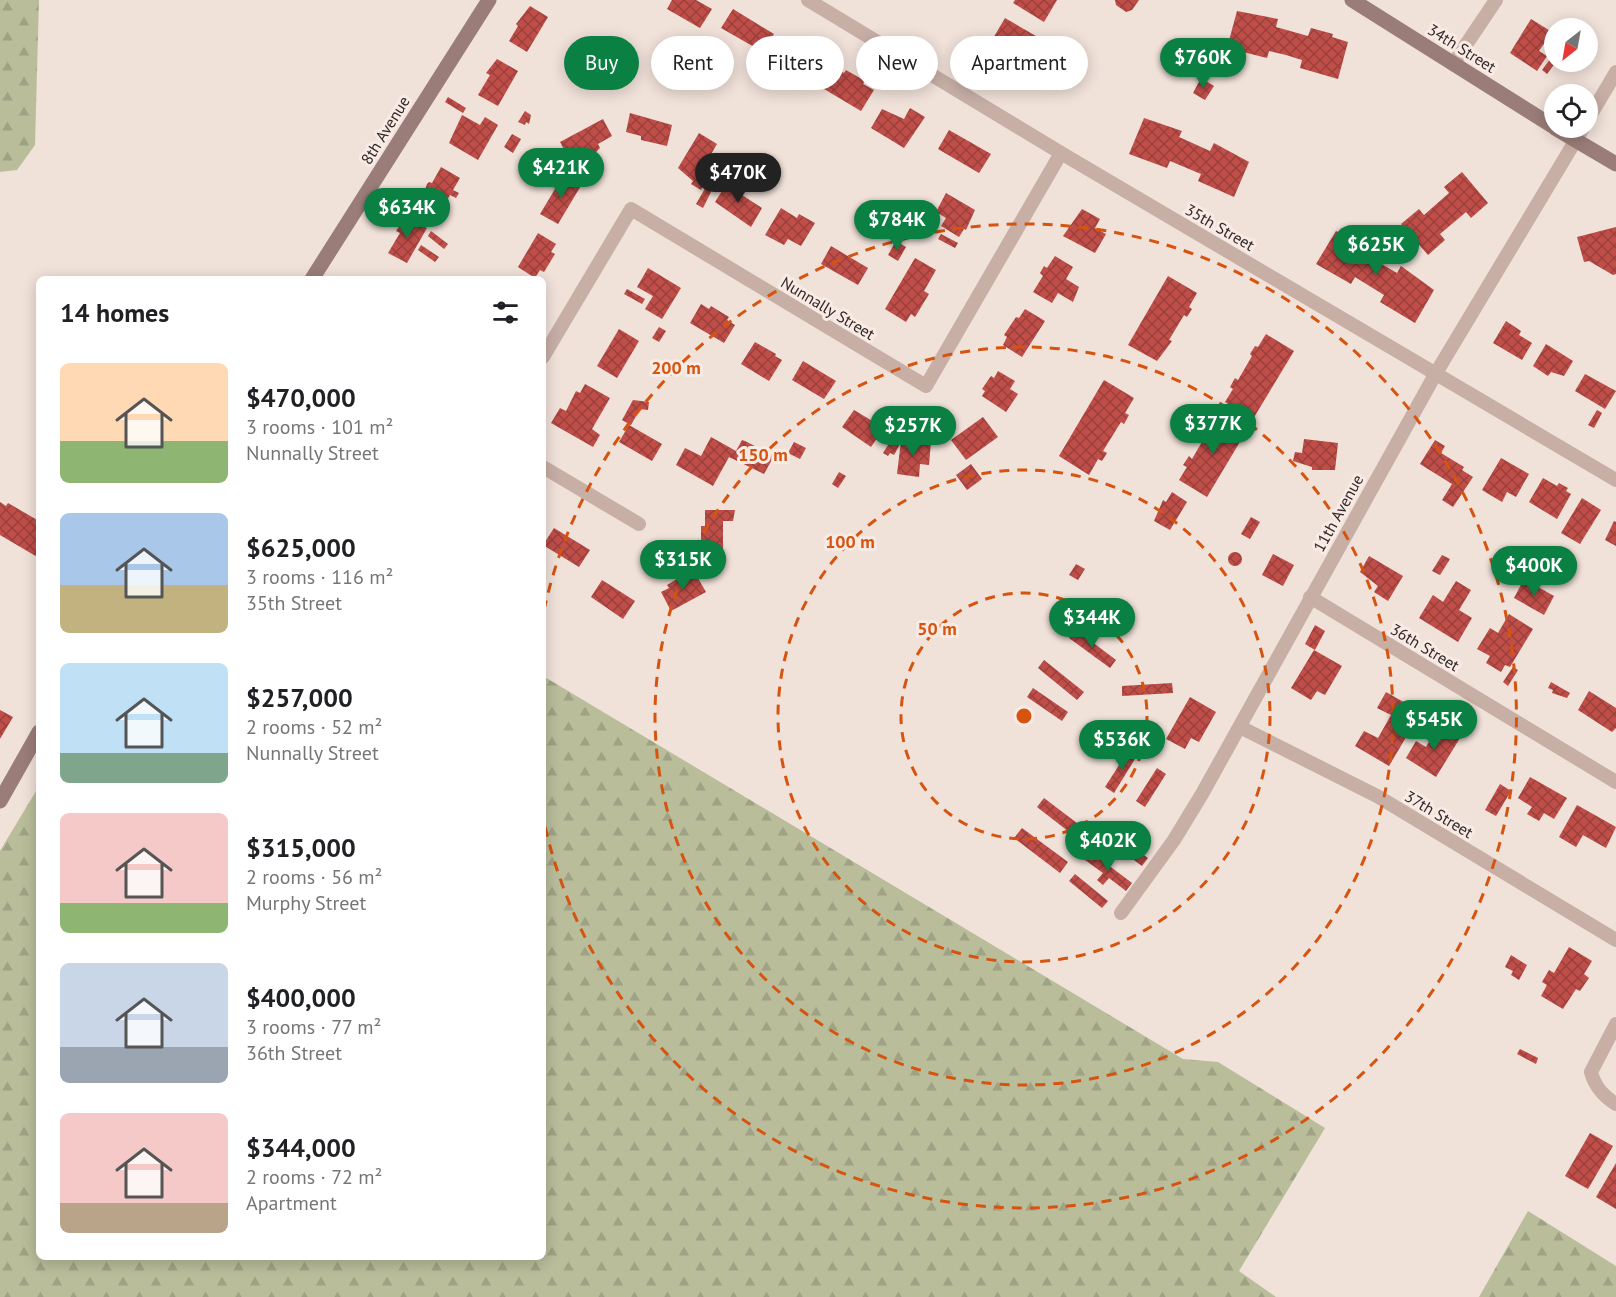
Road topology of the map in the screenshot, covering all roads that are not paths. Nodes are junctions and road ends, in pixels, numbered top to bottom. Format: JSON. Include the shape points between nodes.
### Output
{"nodes":[{"id":1,"x":489,"y":0,"type":"edge"},
{"id":2,"x":808,"y":0,"type":"edge"},
{"id":3,"x":1352,"y":0,"type":"edge"},
{"id":4,"x":1496,"y":0,"type":"edge"},
{"id":5,"x":1454,"y":64,"type":"junction"},
{"id":6,"x":1616,"y":72,"type":"edge"},
{"id":7,"x":1598,"y":102,"type":"edge"},
{"id":8,"x":1544,"y":121,"type":"edge"},
{"id":9,"x":1577,"y":138,"type":"edge"},
{"id":10,"x":1584,"y":138,"type":"edge"},
{"id":11,"x":1061,"y":153,"type":"junction"},
{"id":12,"x":1616,"y":164,"type":"edge"},
{"id":13,"x":314,"y":276,"type":"edge"},
{"id":14,"x":546,"y":352,"type":"edge"},
{"id":15,"x":1436,"y":373,"type":"junction"},
{"id":16,"x":546,"y":469,"type":"edge"},
{"id":17,"x":1616,"y":480,"type":"edge"},
{"id":18,"x":639,"y":524,"type":"dead end"},
{"id":19,"x":1310,"y":597,"type":"junction"},
{"id":20,"x":1240,"y":727,"type":"junction"},
{"id":21,"x":36,"y":737,"type":"edge"},
{"id":22,"x":1616,"y":782,"type":"edge"},
{"id":23,"x":0,"y":801,"type":"edge"},
{"id":24,"x":1120,"y":913,"type":"dead end"},
{"id":25,"x":1616,"y":940,"type":"edge"},
{"id":26,"x":1616,"y":1024,"type":"edge"},
{"id":27,"x":1616,"y":1104,"type":"edge"}],
"edges":[{"from":1,"to":13,"type":"street","name":"8th Avenue"},
{"from":2,"to":11,"type":"street","name":"35th Street"},
{"from":3,"to":5,"type":"street","name":"34th Street"},
{"from":4,"to":5,"type":"street"},
{"from":5,"to":8,"type":"street","name":"34th Street"},
{"from":6,"to":7,"type":"street"},
{"from":9,"to":15,"type":"street","name":"11th Avenue"},
{"from":10,"to":12,"type":"street","name":"34th Street"},
{"from":11,"to":14,"type":"street","name":"Nunnally Street","via":[[926,386],[631,209]]},
{"from":11,"to":15,"type":"street","name":"35th Street"},
{"from":15,"to":17,"type":"street","name":"35th Street"},
{"from":15,"to":19,"type":"street","name":"11th Avenue"},
{"from":16,"to":18,"type":"street"},
{"from":19,"to":20,"type":"street","name":"11th Avenue"},
{"from":19,"to":22,"type":"street","name":"36th Street"},
{"from":20,"to":24,"type":"street","name":"11th Avenue","via":[[1174,840]]},
{"from":20,"to":25,"type":"street","name":"37th Street","via":[[1377,796]]},
{"from":21,"to":23,"type":"street"},
{"from":26,"to":27,"type":"street","via":[[1591,1072],[1594,1083]]}]}
